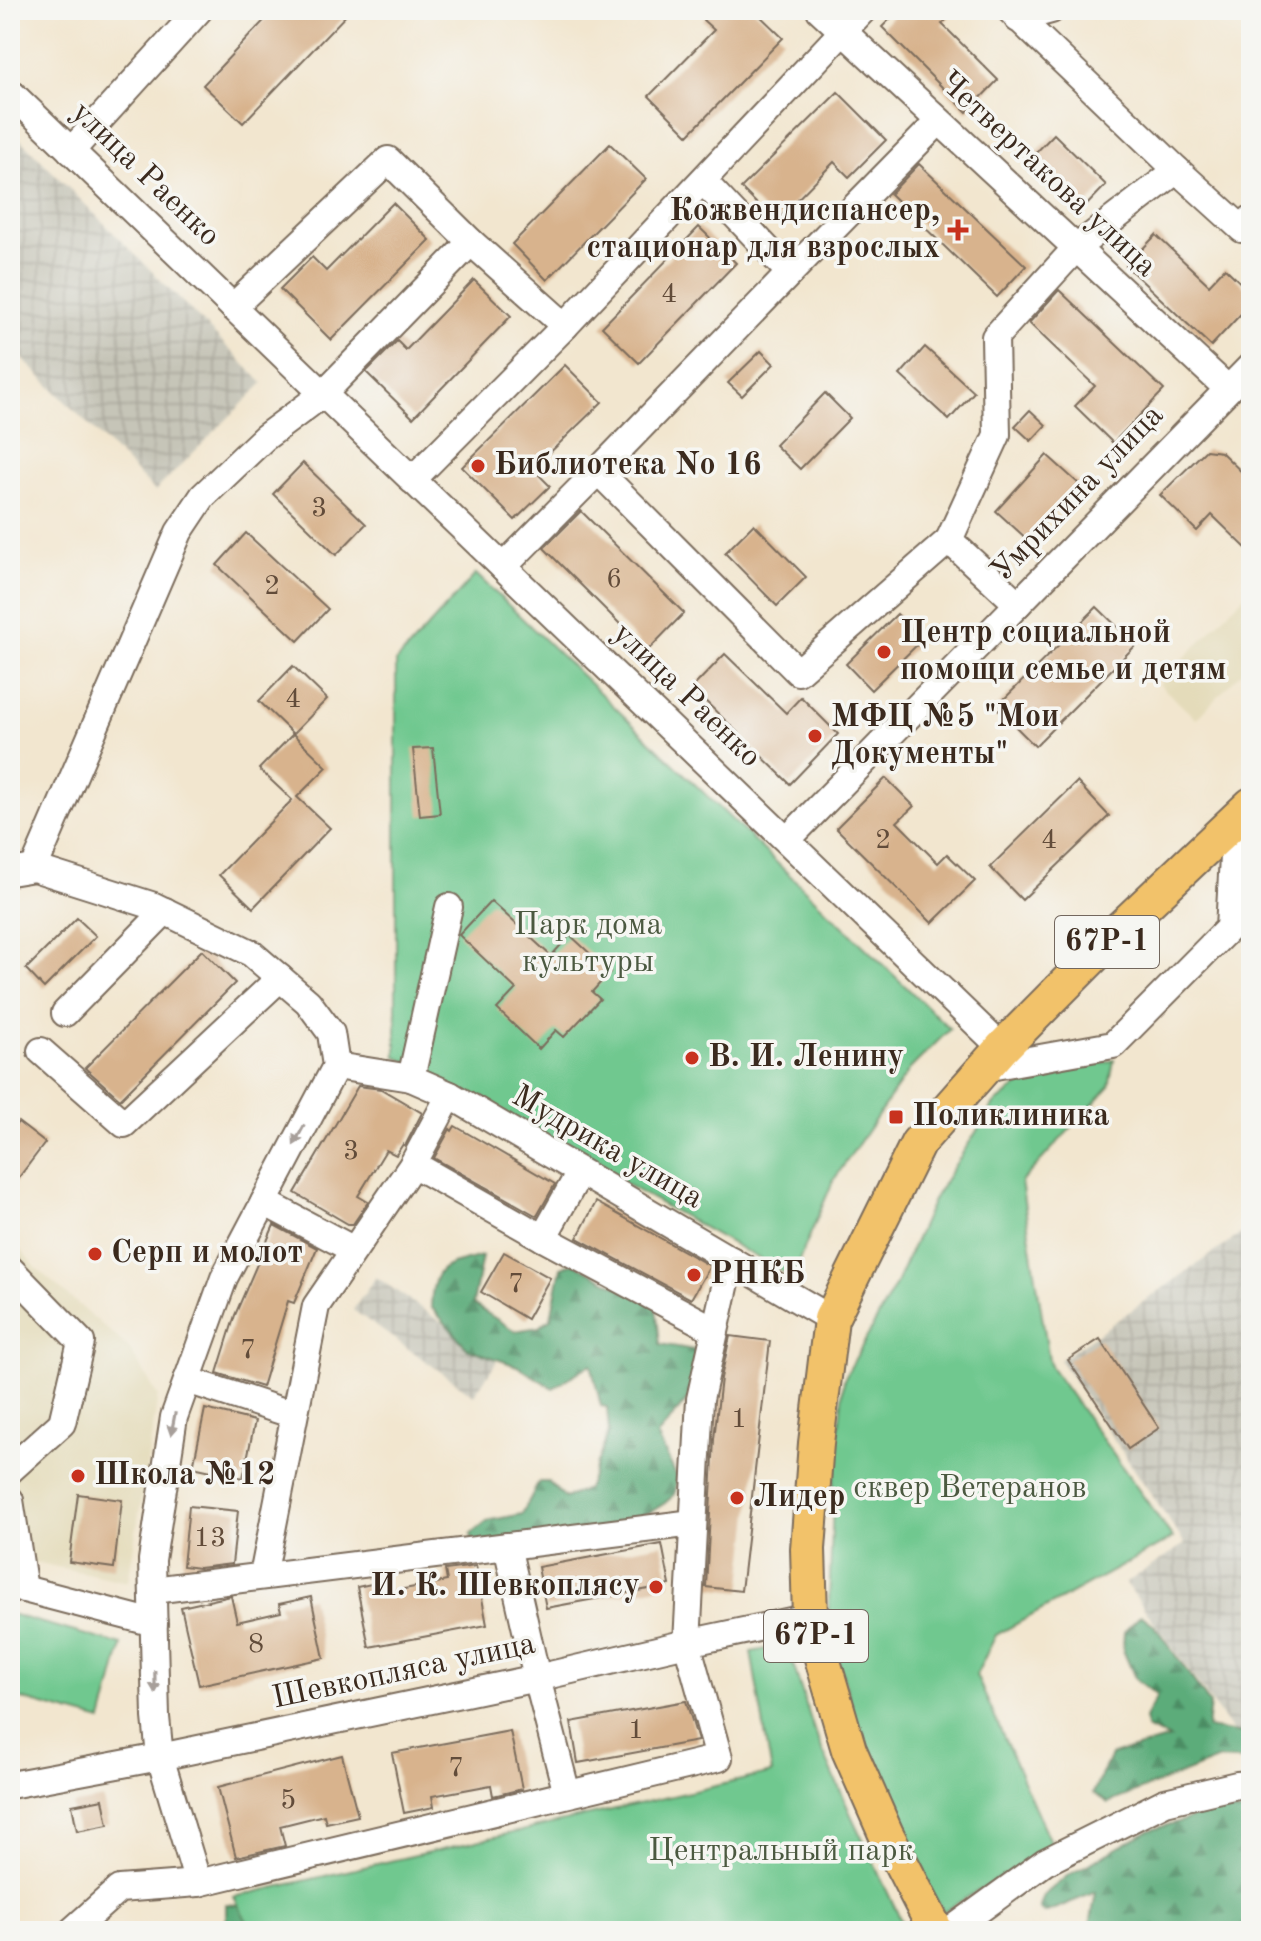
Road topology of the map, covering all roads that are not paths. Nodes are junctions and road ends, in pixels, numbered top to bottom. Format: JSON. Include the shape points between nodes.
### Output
{"nodes":[{"id":1,"x":199,"y":10,"type":"edge"},
{"id":2,"x":820,"y":10,"type":"edge"},
{"id":3,"x":863,"y":10,"type":"edge"},
{"id":4,"x":1051,"y":10,"type":"edge"},
{"id":5,"x":1014,"y":14,"type":"edge"},
{"id":6,"x":843,"y":31,"type":"junction"},
{"id":7,"x":10,"y":92,"type":"edge"},
{"id":8,"x":939,"y":121,"type":"junction"},
{"id":9,"x":71,"y":151,"type":"junction"},
{"id":10,"x":1177,"y":170,"type":"junction"},
{"id":11,"x":703,"y":181,"type":"junction"},
{"id":12,"x":1251,"y":219,"type":"edge"},
{"id":13,"x":471,"y":242,"type":"junction"},
{"id":14,"x":1076,"y":248,"type":"junction"},
{"id":15,"x":790,"y":273,"type":"junction"},
{"id":16,"x":233,"y":307,"type":"junction"},
{"id":17,"x":565,"y":326,"type":"junction"},
{"id":18,"x":1251,"y":366,"type":"edge"},
{"id":19,"x":1228,"y":389,"type":"junction"},
{"id":20,"x":323,"y":394,"type":"junction"},
{"id":21,"x":598,"y":471,"type":"junction"},
{"id":22,"x":412,"y":480,"type":"junction"},
{"id":23,"x":949,"y":540,"type":"junction"},
{"id":24,"x":503,"y":567,"type":"junction"},
{"id":25,"x":1018,"y":604,"type":"junction"},
{"id":26,"x":1243,"y":813,"type":"edge"},
{"id":27,"x":787,"y":840,"type":"junction"},
{"id":28,"x":22,"y":870,"type":"edge"},
{"id":29,"x":449,"y":907,"type":"dead end"},
{"id":30,"x":165,"y":911,"type":"junction"},
{"id":31,"x":280,"y":978,"type":"junction"},
{"id":32,"x":65,"y":1013,"type":"dead end"},
{"id":33,"x":41,"y":1051,"type":"dead end"},
{"id":34,"x":993,"y":1058,"type":"junction"},
{"id":35,"x":336,"y":1066,"type":"junction"},
{"id":36,"x":411,"y":1078,"type":"junction"},
{"id":37,"x":450,"y":1095,"type":"junction"},
{"id":38,"x":413,"y":1164,"type":"junction"},
{"id":39,"x":580,"y":1172,"type":"junction"},
{"id":40,"x":264,"y":1202,"type":"junction"},
{"id":41,"x":543,"y":1238,"type":"junction"},
{"id":42,"x":354,"y":1250,"type":"junction"},
{"id":43,"x":731,"y":1260,"type":"junction"},
{"id":44,"x":10,"y":1269,"type":"edge"},
{"id":45,"x":831,"y":1319,"type":"junction"},
{"id":46,"x":715,"y":1330,"type":"junction"},
{"id":47,"x":187,"y":1380,"type":"junction"},
{"id":48,"x":294,"y":1415,"type":"junction"},
{"id":49,"x":10,"y":1470,"type":"edge"},
{"id":50,"x":10,"y":1500,"type":"edge"},
{"id":51,"x":693,"y":1523,"type":"junction"},
{"id":52,"x":507,"y":1546,"type":"junction"},
{"id":53,"x":263,"y":1576,"type":"junction"},
{"id":54,"x":17,"y":1586,"type":"edge"},
{"id":55,"x":153,"y":1590,"type":"junction"},
{"id":56,"x":810,"y":1617,"type":"junction"},
{"id":57,"x":154,"y":1623,"type":"junction"},
{"id":58,"x":687,"y":1643,"type":"junction"},
{"id":59,"x":537,"y":1678,"type":"junction"},
{"id":60,"x":160,"y":1757,"type":"junction"},
{"id":61,"x":1251,"y":1784,"type":"edge"},
{"id":62,"x":10,"y":1785,"type":"edge"},
{"id":63,"x":567,"y":1794,"type":"junction"},
{"id":64,"x":198,"y":1883,"type":"junction"},
{"id":65,"x":72,"y":1931,"type":"edge"},
{"id":66,"x":936,"y":1931,"type":"edge"},
{"id":67,"x":950,"y":1931,"type":"edge"}],
"edges":[{"from":1,"to":9,"type":"street"},
{"from":2,"to":6,"type":"street","name":"Четвертакова улица"},
{"from":3,"to":6,"type":"street"},
{"from":4,"to":5,"type":"street"},
{"from":5,"to":10,"type":"street"},
{"from":6,"to":8,"type":"street","name":"Четвертакова улица"},
{"from":6,"to":11,"type":"street"},
{"from":7,"to":9,"type":"street","name":"улица Раенко"},
{"from":8,"to":14,"type":"street","name":"Четвертакова улица"},
{"from":8,"to":15,"type":"street"},
{"from":9,"to":16,"type":"street","name":"улица Раенко"},
{"from":10,"to":12,"type":"street","via":[[1242,229]]},
{"from":10,"to":14,"type":"street"},
{"from":11,"to":15,"type":"street"},
{"from":11,"to":17,"type":"street"},
{"from":13,"to":16,"type":"street","via":[[388,160]]},
{"from":13,"to":17,"type":"street"},
{"from":13,"to":20,"type":"street"},
{"from":14,"to":19,"type":"street","name":"Четвертакова улица"},
{"from":14,"to":23,"type":"street","via":[[995,337],[997,435]]},
{"from":15,"to":21,"type":"street"},
{"from":16,"to":20,"type":"street","name":"улица Раенко"},
{"from":17,"to":22,"type":"street"},
{"from":18,"to":19,"type":"street","name":"Умрихина улица"},
{"from":19,"to":25,"type":"street","name":"Умрихина улица"},
{"from":20,"to":22,"type":"street","name":"улица Раенко"},
{"from":20,"to":28,"type":"street","via":[[264,438],[203,496],[179,532]]},
{"from":21,"to":23,"type":"street","via":[[798,672]]},
{"from":21,"to":24,"type":"street"},
{"from":22,"to":24,"type":"street","name":"улица Раенко"},
{"from":23,"to":25,"type":"street"},
{"from":24,"to":27,"type":"street","name":"улица Раенко"},
{"from":25,"to":27,"type":"street","name":"Умрихина улица"},
{"from":26,"to":34,"type":"main road","number":"67Р-1"},
{"from":26,"to":34,"type":"street","via":[[1229,928],[1113,1045]]},
{"from":27,"to":34,"type":"street","name":"улица Раенко"},
{"from":28,"to":30,"type":"street"},
{"from":29,"to":36,"type":"street"},
{"from":30,"to":31,"type":"street","via":[[251,953]]},
{"from":30,"to":32,"type":"street"},
{"from":31,"to":33,"type":"street","via":[[124,1124]]},
{"from":31,"to":35,"type":"street","via":[[308,1002],[331,1033]]},
{"from":34,"to":45,"type":"main road","number":"67Р-1","via":[[918,1143]]},
{"from":35,"to":36,"type":"street","name":"Мудрика улица"},
{"from":35,"to":40,"type":"street","one_way":true},
{"from":36,"to":37,"type":"street","name":"Мудрика улица"},
{"from":37,"to":38,"type":"street"},
{"from":37,"to":39,"type":"street","name":"Мудрика улица"},
{"from":38,"to":41,"type":"street"},
{"from":38,"to":42,"type":"street"},
{"from":39,"to":41,"type":"street"},
{"from":39,"to":43,"type":"street","name":"Мудрика улица"},
{"from":40,"to":42,"type":"street"},
{"from":40,"to":47,"type":"street","via":[[224,1278]]},
{"from":41,"to":46,"type":"street"},
{"from":42,"to":48,"type":"street","via":[[316,1306]]},
{"from":43,"to":45,"type":"street","name":"Мудрика улица"},
{"from":43,"to":46,"type":"street"},
{"from":44,"to":49,"type":"street","via":[[81,1342],[62,1423]]},
{"from":45,"to":56,"type":"main road","number":"67Р-1","via":[[808,1549]]},
{"from":46,"to":51,"type":"street","via":[[700,1399]]},
{"from":47,"to":48,"type":"street"},
{"from":47,"to":55,"type":"street","one_way":true,"via":[[174,1417],[152,1560]]},
{"from":48,"to":53,"type":"street"},
{"from":50,"to":54,"type":"street"},
{"from":51,"to":52,"type":"street"},
{"from":51,"to":58,"type":"street"},
{"from":52,"to":53,"type":"street"},
{"from":52,"to":59,"type":"street"},
{"from":53,"to":55,"type":"street"},
{"from":54,"to":57,"type":"street"},
{"from":55,"to":57,"type":"street"},
{"from":56,"to":58,"type":"street","name":"Шевкопляса улица"},
{"from":56,"to":66,"type":"main road","number":"67Р-1","via":[[849,1750]]},
{"from":57,"to":60,"type":"street","one_way":true},
{"from":58,"to":59,"type":"street","name":"Шевкопляса улица"},
{"from":58,"to":63,"type":"street","via":[[719,1758]]},
{"from":59,"to":60,"type":"street","name":"Шевкопляса улица"},
{"from":59,"to":63,"type":"street"},
{"from":60,"to":62,"type":"street","name":"Шевкопляса улица"},
{"from":60,"to":64,"type":"street"},
{"from":61,"to":67,"type":"street","via":[[1165,1802],[1045,1862]]},
{"from":63,"to":64,"type":"street"},
{"from":64,"to":65,"type":"street","via":[[119,1889]]}]}
